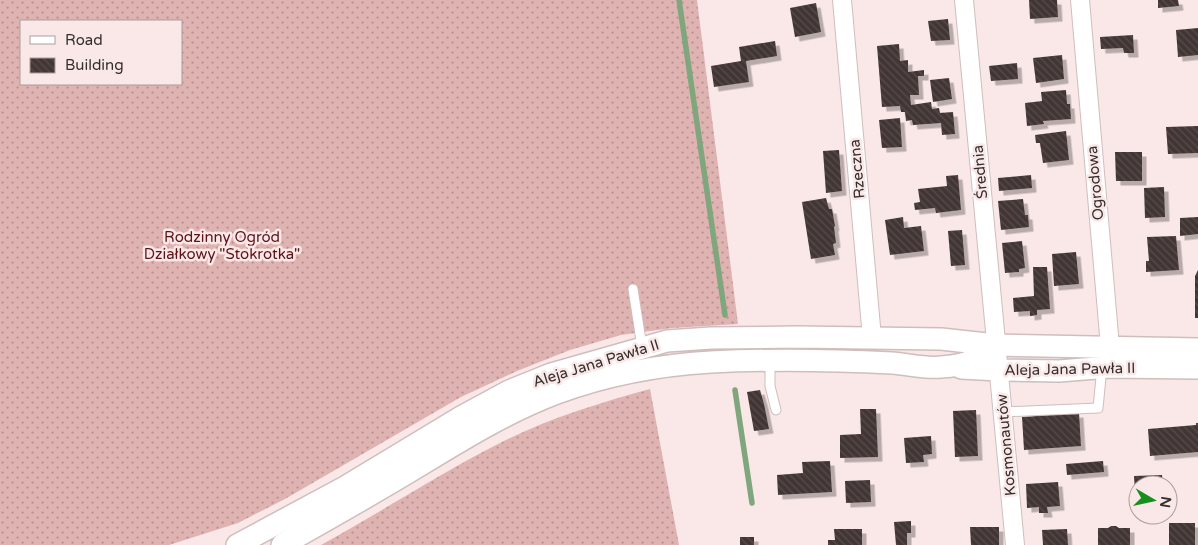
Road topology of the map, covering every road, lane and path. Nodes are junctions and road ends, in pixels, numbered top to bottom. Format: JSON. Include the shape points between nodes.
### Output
{"nodes":[{"id":1,"x":842,"y":0,"type":"edge"},
{"id":2,"x":964,"y":0,"type":"edge"},
{"id":3,"x":1080,"y":0,"type":"edge"},
{"id":4,"x":633,"y":289,"type":"dead end"},
{"id":5,"x":797,"y":337,"type":"junction"},
{"id":6,"x":872,"y":338,"type":"junction"},
{"id":7,"x":996,"y":345,"type":"junction"},
{"id":8,"x":642,"y":347,"type":"junction"},
{"id":9,"x":1198,"y":349,"type":"edge"},
{"id":10,"x":1107,"y":360,"type":"junction"},
{"id":11,"x":770,"y":361,"type":"junction"},
{"id":12,"x":893,"y":363,"type":"junction"},
{"id":13,"x":943,"y":367,"type":"junction"},
{"id":14,"x":1198,"y":368,"type":"edge"},
{"id":15,"x":999,"y":370,"type":"junction"},
{"id":16,"x":776,"y":410,"type":"dead end"},
{"id":17,"x":1002,"y":412,"type":"junction"},
{"id":18,"x":238,"y":545,"type":"edge"},
{"id":19,"x":282,"y":545,"type":"edge"},
{"id":20,"x":1015,"y":545,"type":"edge"}],
"edges":[{"from":1,"to":6,"type":"street","name":"Rzeczna"},
{"from":2,"to":7,"type":"street","name":"Średnia"},
{"from":3,"to":10,"type":"street","name":"Ogrodowa"},
{"from":4,"to":8,"type":"lane"},
{"from":5,"to":6,"type":"street","name":"Aleja Jana Pawła II"},
{"from":5,"to":8,"type":"street","name":"Aleja Jana Pawła II","via":[[710,338],[667,341]]},
{"from":5,"to":11,"type":"street","via":[[775,350]]},
{"from":6,"to":7,"type":"street","name":"Aleja Jana Pawła II","via":[[941,339]]},
{"from":6,"to":12,"type":"street","via":[[883,358]]},
{"from":7,"to":10,"type":"street","name":"Aleja Jana Pawła II"},
{"from":7,"to":13,"type":"street","name":"Aleja Jana Pawła II","via":[[974,361]]},
{"from":7,"to":15,"type":"street","name":"Kosmonautów"},
{"from":8,"to":18,"type":"street","name":"Aleja Jana Pawła II","via":[[551,374],[509,391]]},
{"from":9,"to":10,"type":"street","name":"Aleja Jana Pawła II"},
{"from":10,"to":14,"type":"street","name":"Aleja Jana Pawła II"},
{"from":10,"to":15,"type":"street","name":"Aleja Jana Pawła II","via":[[1059,371]]},
{"from":10,"to":17,"type":"lane","via":[[1098,408]]},
{"from":11,"to":12,"type":"street","name":"Aleja Jana Pawła II"},
{"from":11,"to":16,"type":"lane","via":[[770,386]]},
{"from":11,"to":19,"type":"street","name":"Aleja Jana Pawła II","via":[[703,363],[636,371],[557,393],[470,435]]},
{"from":12,"to":13,"type":"street","name":"Aleja Jana Pawła II"},
{"from":13,"to":15,"type":"street","name":"Aleja Jana Pawła II"},
{"from":15,"to":17,"type":"street","name":"Kosmonautów"},
{"from":17,"to":20,"type":"street","name":"Kosmonautów"}]}
